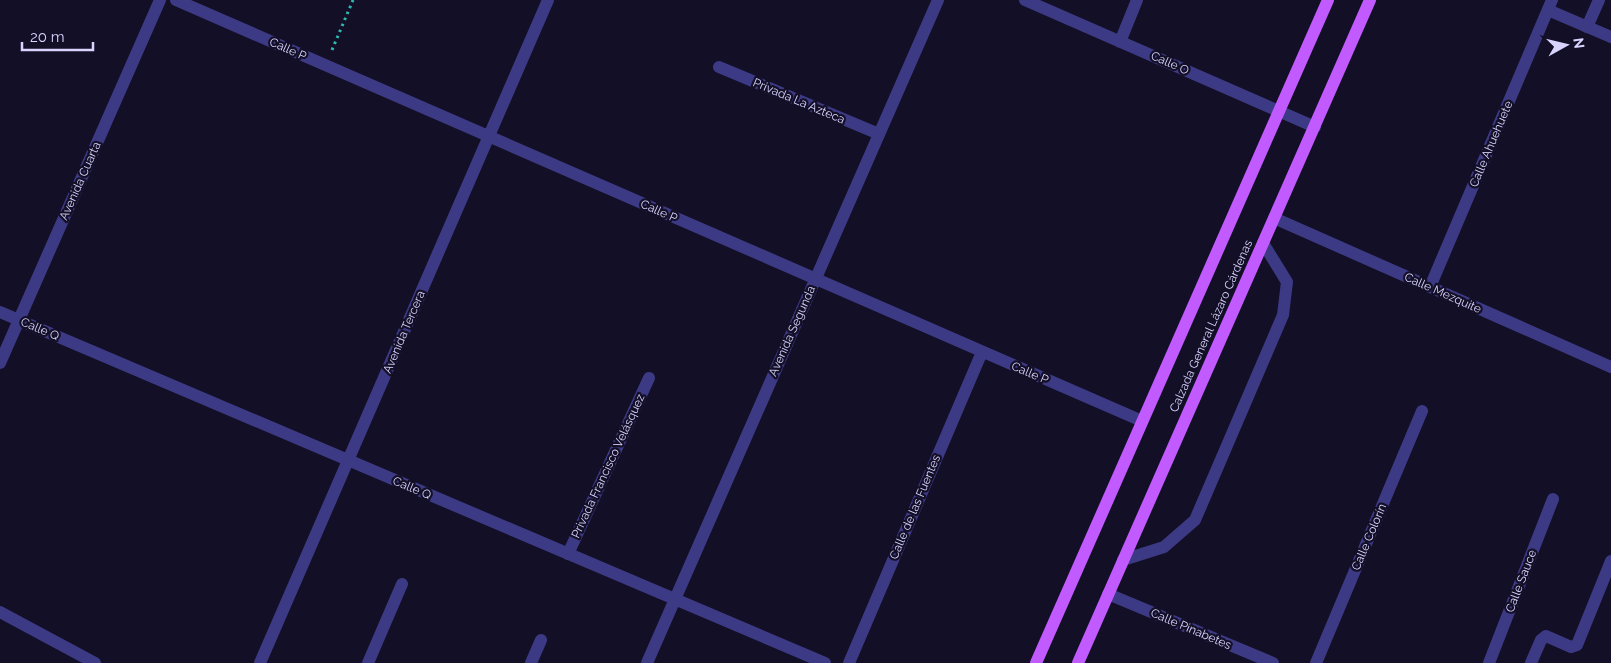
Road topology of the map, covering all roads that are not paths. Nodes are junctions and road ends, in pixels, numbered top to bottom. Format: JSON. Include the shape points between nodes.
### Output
{"nodes":[{"id":1,"x":160,"y":0,"type":"edge"},
{"id":2,"x":176,"y":0,"type":"edge"},
{"id":3,"x":548,"y":0,"type":"edge"},
{"id":4,"x":938,"y":0,"type":"edge"},
{"id":5,"x":1025,"y":0,"type":"edge"},
{"id":6,"x":1137,"y":0,"type":"edge"},
{"id":7,"x":1328,"y":0,"type":"edge"},
{"id":8,"x":1370,"y":0,"type":"edge"},
{"id":9,"x":1599,"y":0,"type":"edge"},
{"id":10,"x":1550,"y":5,"type":"edge"},
{"id":11,"x":1587,"y":28,"type":"junction"},
{"id":12,"x":1611,"y":37,"type":"edge"},
{"id":13,"x":1120,"y":42,"type":"junction"},
{"id":14,"x":720,"y":67,"type":"dead end"},
{"id":15,"x":1279,"y":111,"type":"junction"},
{"id":16,"x":1315,"y":127,"type":"junction"},
{"id":17,"x":879,"y":134,"type":"junction"},
{"id":18,"x":489,"y":136,"type":"junction"},
{"id":19,"x":1274,"y":218,"type":"junction"},
{"id":20,"x":1263,"y":243,"type":"junction"},
{"id":21,"x":815,"y":279,"type":"junction"},
{"id":22,"x":1430,"y":287,"type":"junction"},
{"id":23,"x":0,"y":312,"type":"edge"},
{"id":24,"x":19,"y":320,"type":"junction"},
{"id":25,"x":982,"y":352,"type":"junction"},
{"id":26,"x":0,"y":363,"type":"edge"},
{"id":27,"x":1611,"y":367,"type":"edge"},
{"id":28,"x":649,"y":378,"type":"dead end"},
{"id":29,"x":1422,"y":411,"type":"dead end"},
{"id":30,"x":1142,"y":421,"type":"junction"},
{"id":31,"x":348,"y":461,"type":"junction"},
{"id":32,"x":1553,"y":499,"type":"dead end"},
{"id":33,"x":568,"y":554,"type":"junction"},
{"id":34,"x":1123,"y":560,"type":"junction"},
{"id":35,"x":1611,"y":561,"type":"edge"},
{"id":36,"x":402,"y":584,"type":"dead end"},
{"id":37,"x":1108,"y":594,"type":"junction"},
{"id":38,"x":675,"y":599,"type":"junction"},
{"id":39,"x":0,"y":612,"type":"edge"},
{"id":40,"x":541,"y":640,"type":"dead end"},
{"id":41,"x":91,"y":662,"type":"edge"},
{"id":42,"x":260,"y":663,"type":"edge"},
{"id":43,"x":368,"y":663,"type":"edge"},
{"id":44,"x":531,"y":663,"type":"edge"},
{"id":45,"x":647,"y":663,"type":"edge"},
{"id":46,"x":825,"y":663,"type":"edge"},
{"id":47,"x":849,"y":663,"type":"edge"},
{"id":48,"x":1036,"y":663,"type":"edge"},
{"id":49,"x":1078,"y":663,"type":"edge"},
{"id":50,"x":1274,"y":663,"type":"edge"},
{"id":51,"x":1316,"y":663,"type":"edge"},
{"id":52,"x":1489,"y":663,"type":"edge"},
{"id":53,"x":1531,"y":663,"type":"edge"}],
"edges":[{"from":1,"to":24,"type":"street","name":"Avenida Cuarta"},
{"from":2,"to":18,"type":"street","name":"Calle P"},
{"from":3,"to":18,"type":"street","name":"Avenida Tercera"},
{"from":4,"to":17,"type":"street","name":"Avenida Segunda"},
{"from":5,"to":13,"type":"street","name":"Calle O"},
{"from":6,"to":13,"type":"street"},
{"from":7,"to":15,"type":"main road","name":"Calzada General Lázaro Cárdenas"},
{"from":8,"to":16,"type":"main road","name":"Calzada General Lázaro Cárdenas"},
{"from":9,"to":11,"type":"street"},
{"from":10,"to":11,"type":"street"},
{"from":10,"to":22,"type":"street","name":"Calle Ahuehuete"},
{"from":11,"to":12,"type":"street"},
{"from":13,"to":15,"type":"street","name":"Calle O"},
{"from":14,"to":17,"type":"street","name":"Privada La Azteca"},
{"from":15,"to":16,"type":"street","name":"Calle O"},
{"from":15,"to":30,"type":"main road","name":"Calzada General Lázaro Cárdenas"},
{"from":16,"to":19,"type":"main road","name":"Calzada General Lázaro Cárdenas"},
{"from":17,"to":21,"type":"street","name":"Avenida Segunda"},
{"from":18,"to":21,"type":"street","name":"Calle P"},
{"from":18,"to":31,"type":"street","name":"Avenida Tercera"},
{"from":19,"to":20,"type":"main road","name":"Calzada General Lázaro Cárdenas"},
{"from":19,"to":22,"type":"street","name":"Calle Mezquite"},
{"from":20,"to":34,"type":"main road","name":"Calzada General Lázaro Cárdenas"},
{"from":20,"to":34,"type":"street","via":[[1287,282],[1283,315],[1194,520],[1164,547]]},
{"from":21,"to":25,"type":"street","name":"Calle P"},
{"from":21,"to":38,"type":"street","name":"Avenida Segunda"},
{"from":22,"to":27,"type":"street","name":"Calle Mezquite"},
{"from":23,"to":24,"type":"street","name":"Calle Q"},
{"from":24,"to":26,"type":"street","name":"Avenida Cuarta"},
{"from":24,"to":31,"type":"street","name":"Calle Q"},
{"from":25,"to":30,"type":"street","name":"Calle P"},
{"from":25,"to":47,"type":"street","name":"Calle de las Fuentes"},
{"from":28,"to":33,"type":"street","name":"Privada Francisco Velásquez"},
{"from":29,"to":51,"type":"street","name":"Calle Colorín"},
{"from":30,"to":48,"type":"main road","name":"Calzada General Lázaro Cárdenas"},
{"from":31,"to":33,"type":"street","name":"Calle Q"},
{"from":31,"to":42,"type":"street","name":"Avenida Tercera"},
{"from":32,"to":52,"type":"street","name":"Calle Sauce"},
{"from":33,"to":38,"type":"street","name":"Calle Q"},
{"from":34,"to":37,"type":"main road","name":"Calzada General Lázaro Cárdenas"},
{"from":35,"to":53,"type":"street","via":[[1577,645],[1571,647],[1546,636]]},
{"from":36,"to":43,"type":"street"},
{"from":37,"to":49,"type":"main road","name":"Calzada General Lázaro Cárdenas"},
{"from":37,"to":50,"type":"street","name":"Calle Pinabetes"},
{"from":38,"to":45,"type":"street","name":"Avenida Segunda"},
{"from":38,"to":46,"type":"street","name":"Calle Q"},
{"from":39,"to":41,"type":"street"},
{"from":40,"to":44,"type":"street"}]}
